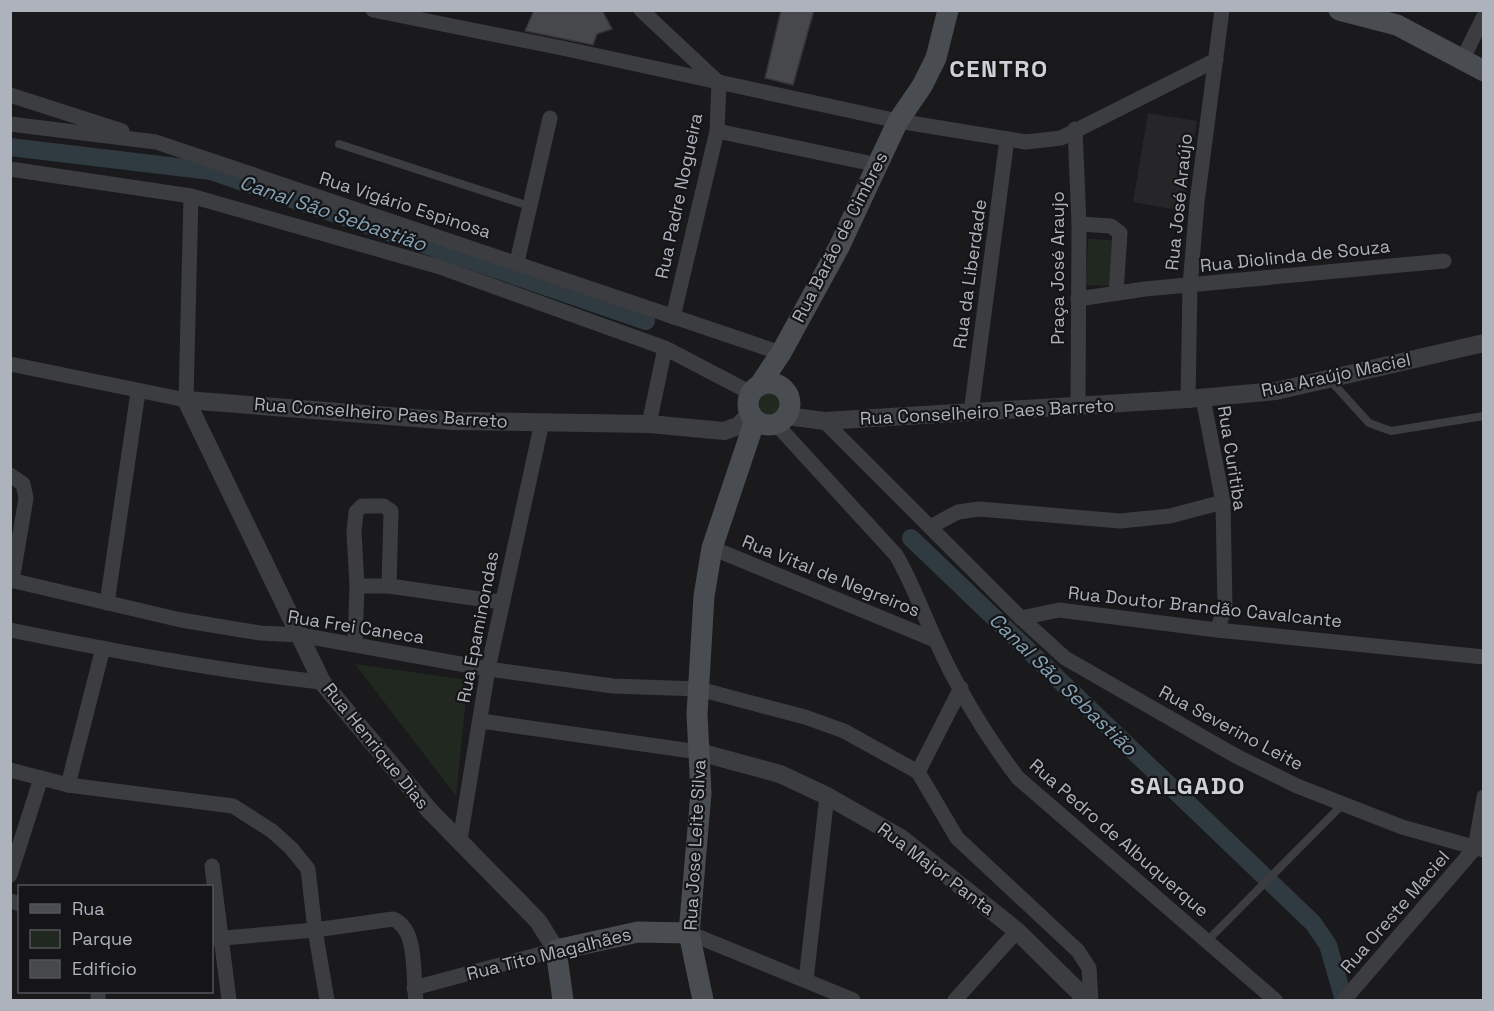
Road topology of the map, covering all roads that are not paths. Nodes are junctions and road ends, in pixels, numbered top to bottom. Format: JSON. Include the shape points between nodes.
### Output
{"nodes":[{"id":1,"x":373,"y":10,"type":"edge"},
{"id":2,"x":641,"y":10,"type":"edge"},
{"id":3,"x":948,"y":10,"type":"edge"},
{"id":4,"x":1222,"y":10,"type":"edge"},
{"id":5,"x":1339,"y":10,"type":"edge"},
{"id":6,"x":1484,"y":16,"type":"edge"},
{"id":7,"x":1216,"y":60,"type":"junction"},
{"id":8,"x":1462,"y":60,"type":"junction"},
{"id":9,"x":1484,"y":71,"type":"edge"},
{"id":10,"x":718,"y":83,"type":"junction"},
{"id":11,"x":10,"y":95,"type":"edge"},
{"id":12,"x":550,"y":118,"type":"dead end"},
{"id":13,"x":898,"y":121,"type":"junction"},
{"id":14,"x":10,"y":124,"type":"edge"},
{"id":15,"x":1075,"y":129,"type":"junction"},
{"id":16,"x":717,"y":131,"type":"junction"},
{"id":17,"x":1007,"y":139,"type":"junction"},
{"id":18,"x":156,"y":142,"type":"junction"},
{"id":19,"x":339,"y":144,"type":"dead end"},
{"id":20,"x":878,"y":165,"type":"junction"},
{"id":21,"x":10,"y":169,"type":"edge"},
{"id":22,"x":191,"y":196,"type":"junction"},
{"id":23,"x":529,"y":206,"type":"junction"},
{"id":24,"x":1079,"y":224,"type":"junction"},
{"id":25,"x":1444,"y":261,"type":"dead end"},
{"id":26,"x":517,"y":262,"type":"junction"},
{"id":27,"x":1190,"y":286,"type":"junction"},
{"id":28,"x":1116,"y":293,"type":"junction"},
{"id":29,"x":1078,"y":299,"type":"junction"},
{"id":30,"x":673,"y":317,"type":"junction"},
{"id":31,"x":1484,"y":344,"type":"edge"},
{"id":32,"x":665,"y":348,"type":"junction"},
{"id":33,"x":781,"y":353,"type":"junction"},
{"id":34,"x":10,"y":364,"type":"edge"},
{"id":35,"x":1330,"y":379,"type":"junction"},
{"id":36,"x":783,"y":389,"type":"junction"},
{"id":37,"x":138,"y":392,"type":"junction"},
{"id":38,"x":1195,"y":399,"type":"junction"},
{"id":39,"x":186,"y":400,"type":"junction"},
{"id":40,"x":754,"y":403,"type":"junction"},
{"id":41,"x":1078,"y":406,"type":"junction"},
{"id":42,"x":971,"y":413,"type":"junction"},
{"id":43,"x":1484,"y":416,"type":"edge"},
{"id":44,"x":781,"y":420,"type":"junction"},
{"id":45,"x":824,"y":421,"type":"junction"},
{"id":46,"x":542,"y":422,"type":"junction"},
{"id":47,"x":649,"y":424,"type":"junction"},
{"id":48,"x":10,"y":474,"type":"edge"},
{"id":49,"x":1223,"y":502,"type":"junction"},
{"id":50,"x":930,"y":527,"type":"junction"},
{"id":51,"x":712,"y":548,"type":"junction"},
{"id":52,"x":11,"y":581,"type":"edge"},
{"id":53,"x":357,"y":586,"type":"junction"},
{"id":54,"x":390,"y":586,"type":"junction"},
{"id":55,"x":501,"y":602,"type":"junction"},
{"id":56,"x":108,"y":603,"type":"junction"},
{"id":57,"x":1021,"y":618,"type":"junction"},
{"id":58,"x":10,"y":630,"type":"edge"},
{"id":59,"x":1217,"y":630,"type":"junction"},
{"id":60,"x":300,"y":635,"type":"junction"},
{"id":61,"x":935,"y":640,"type":"junction"},
{"id":62,"x":355,"y":644,"type":"junction"},
{"id":63,"x":103,"y":648,"type":"junction"},
{"id":64,"x":1484,"y":657,"type":"edge"},
{"id":65,"x":488,"y":669,"type":"junction"},
{"id":66,"x":322,"y":682,"type":"junction"},
{"id":67,"x":961,"y":688,"type":"junction"},
{"id":68,"x":699,"y":689,"type":"junction"},
{"id":69,"x":481,"y":721,"type":"junction"},
{"id":70,"x":699,"y":752,"type":"junction"},
{"id":71,"x":10,"y":770,"type":"edge"},
{"id":72,"x":918,"y":772,"type":"junction"},
{"id":73,"x":41,"y":778,"type":"junction"},
{"id":74,"x":68,"y":785,"type":"junction"},
{"id":75,"x":826,"y":796,"type":"junction"},
{"id":76,"x":1484,"y":797,"type":"edge"},
{"id":77,"x":1344,"y":803,"type":"junction"},
{"id":78,"x":460,"y":840,"type":"junction"},
{"id":79,"x":1479,"y":849,"type":"edge"},
{"id":80,"x":212,"y":866,"type":"dead end"},
{"id":81,"x":10,"y":875,"type":"edge"},
{"id":82,"x":315,"y":930,"type":"junction"},
{"id":83,"x":1017,"y":931,"type":"junction"},
{"id":84,"x":689,"y":933,"type":"junction"},
{"id":85,"x":216,"y":939,"type":"edge"},
{"id":86,"x":1207,"y":941,"type":"junction"},
{"id":87,"x":556,"y":950,"type":"junction"},
{"id":88,"x":806,"y":980,"type":"junction"},
{"id":89,"x":415,"y":994,"type":"edge"},
{"id":90,"x":229,"y":1000,"type":"edge"},
{"id":91,"x":327,"y":1000,"type":"edge"},
{"id":92,"x":563,"y":1000,"type":"edge"},
{"id":93,"x":703,"y":1000,"type":"edge"},
{"id":94,"x":853,"y":1000,"type":"edge"},
{"id":95,"x":955,"y":1000,"type":"edge"},
{"id":96,"x":1089,"y":1000,"type":"edge"},
{"id":97,"x":1275,"y":1000,"type":"edge"},
{"id":98,"x":1344,"y":1000,"type":"edge"}],
"edges":[{"from":1,"to":10,"type":"street"},
{"from":2,"to":10,"type":"street"},
{"from":3,"to":13,"type":"main road","name":"Rua Barão de Cimbres","via":[[936,58]]},
{"from":4,"to":7,"type":"street","name":"Rua José Araújo"},
{"from":5,"to":8,"type":"main road","via":[[1397,26]]},
{"from":6,"to":8,"type":"street"},
{"from":7,"to":15,"type":"street"},
{"from":7,"to":27,"type":"street","name":"Rua José Araújo"},
{"from":8,"to":9,"type":"main road"},
{"from":10,"to":13,"type":"street"},
{"from":10,"to":16,"type":"street","name":"Rua Padre Nogueira"},
{"from":11,"to":18,"type":"street"},
{"from":12,"to":23,"type":"street"},
{"from":13,"to":17,"type":"street"},
{"from":13,"to":20,"type":"main road","name":"Rua Barão de Cimbres"},
{"from":14,"to":18,"type":"street","name":"Rua Vigário Espinosa"},
{"from":15,"to":17,"type":"street","via":[[1061,138],[1044,141]]},
{"from":15,"to":24,"type":"street","name":"Praça José Araujo"},
{"from":16,"to":20,"type":"street"},
{"from":16,"to":30,"type":"street","name":"Rua Padre Nogueira"},
{"from":17,"to":42,"type":"street","name":"Rua da Liberdade"},
{"from":18,"to":26,"type":"street","name":"Rua Vigário Espinosa"},
{"from":19,"to":23,"type":"lane"},
{"from":20,"to":33,"type":"main road","name":"Rua Barão de Cimbres"},
{"from":21,"to":22,"type":"street"},
{"from":22,"to":32,"type":"street","via":[[440,267]]},
{"from":22,"to":39,"type":"street"},
{"from":23,"to":26,"type":"street"},
{"from":24,"to":28,"type":"street","via":[[1111,226],[1120,233]]},
{"from":24,"to":29,"type":"street","name":"Praça José Araujo"},
{"from":25,"to":27,"type":"street","name":"Rua Diolinda de Souza"},
{"from":26,"to":30,"type":"street","name":"Rua Vigário Espinosa"},
{"from":27,"to":28,"type":"street","name":"Rua Diolinda de Souza"},
{"from":27,"to":38,"type":"street","name":"Rua José Araújo"},
{"from":28,"to":29,"type":"street","name":"Rua Diolinda de Souza"},
{"from":29,"to":41,"type":"street","name":"Praça José Araujo"},
{"from":30,"to":33,"type":"street","name":"Rua Vigário Espinosa"},
{"from":31,"to":35,"type":"street","name":"Rua Araújo Maciel"},
{"from":32,"to":40,"type":"street"},
{"from":32,"to":47,"type":"street"},
{"from":33,"to":36,"type":"main road"},
{"from":33,"to":40,"type":"main road","name":"Rua Barão de Cimbres"},
{"from":34,"to":37,"type":"street","name":"Rua Conselheiro Paes Barreto"},
{"from":35,"to":38,"type":"street","name":"Rua Araújo Maciel","via":[[1275,391]]},
{"from":35,"to":43,"type":"lane","via":[[1369,423],[1391,431]]},
{"from":36,"to":40,"type":"main road","via":[[770,383]]},
{"from":36,"to":44,"type":"main road","via":[[790,402]]},
{"from":37,"to":39,"type":"street","name":"Rua Conselheiro Paes Barreto"},
{"from":37,"to":56,"type":"street"},
{"from":38,"to":41,"type":"street","name":"Rua Conselheiro Paes Barreto"},
{"from":38,"to":49,"type":"street","name":"Rua Curitiba"},
{"from":39,"to":46,"type":"street","name":"Rua Conselheiro Paes Barreto","via":[[453,421]]},
{"from":39,"to":60,"type":"street","name":"Rua Henrique Dias"},
{"from":40,"to":44,"type":"main road","via":[[768,425]]},
{"from":40,"to":47,"type":"street","name":"Rua Conselheiro Paes Barreto","via":[[738,426],[724,430]]},
{"from":40,"to":51,"type":"main road","name":"Rua Barão de Cimbres"},
{"from":41,"to":42,"type":"street","name":"Rua Conselheiro Paes Barreto"},
{"from":42,"to":45,"type":"street","name":"Rua Conselheiro Paes Barreto"},
{"from":44,"to":45,"type":"street","name":"Rua Conselheiro Paes Barreto"},
{"from":44,"to":61,"type":"street","name":"Rua Pedro de Albuquerque","via":[[896,555]]},
{"from":45,"to":50,"type":"street"},
{"from":46,"to":47,"type":"street","name":"Rua Conselheiro Paes Barreto"},
{"from":46,"to":55,"type":"street","name":"Rua Epaminondas"},
{"from":48,"to":52,"type":"street","via":[[23,484],[26,498]]},
{"from":49,"to":50,"type":"street","via":[[1170,516],[1120,521],[979,509],[958,512]]},
{"from":49,"to":59,"type":"street","name":"Rua Curitiba","via":[[1225,608]]},
{"from":50,"to":57,"type":"street"},
{"from":51,"to":61,"type":"street","name":"Rua Vital de Negreiros"},
{"from":51,"to":68,"type":"main road","name":"Rua Jose Leite Silva","via":[[704,597]]},
{"from":52,"to":56,"type":"street","name":"Rua Frei Caneca"},
{"from":53,"to":54,"type":"street"},
{"from":53,"to":54,"type":"street","via":[[354,519],[358,509],[368,505],[384,506],[391,511]]},
{"from":53,"to":62,"type":"street"},
{"from":54,"to":55,"type":"street"},
{"from":55,"to":65,"type":"street","name":"Rua Epaminondas"},
{"from":56,"to":60,"type":"street","name":"Rua Frei Caneca","via":[[249,631]]},
{"from":57,"to":59,"type":"street","name":"Rua Doutor Brandão Cavalcante","via":[[1059,610]]},
{"from":57,"to":77,"type":"street","name":"Rua Severino Leite","via":[[1065,658],[1226,751],[1297,786]]},
{"from":58,"to":63,"type":"street"},
{"from":59,"to":64,"type":"street","name":"Rua Doutor Brandão Cavalcante"},
{"from":60,"to":62,"type":"street","name":"Rua Frei Caneca"},
{"from":60,"to":66,"type":"street","name":"Rua Henrique Dias"},
{"from":61,"to":67,"type":"street","name":"Rua Pedro de Albuquerque"},
{"from":62,"to":65,"type":"street","name":"Rua Frei Caneca"},
{"from":63,"to":66,"type":"street"},
{"from":63,"to":74,"type":"street"},
{"from":65,"to":68,"type":"street","name":"Rua Frei Caneca","via":[[613,686]]},
{"from":65,"to":69,"type":"street","name":"Rua Epaminondas"},
{"from":66,"to":78,"type":"street","name":"Rua Henrique Dias","via":[[430,812]]},
{"from":67,"to":72,"type":"street"},
{"from":67,"to":86,"type":"street","name":"Rua Pedro de Albuquerque","via":[[991,743],[1018,778]]},
{"from":68,"to":70,"type":"main road","name":"Rua Jose Leite Silva"},
{"from":68,"to":72,"type":"street","via":[[844,731]]},
{"from":69,"to":70,"type":"street","name":"Rua Major Panta"},
{"from":69,"to":78,"type":"street","name":"Rua Epaminondas"},
{"from":70,"to":75,"type":"street","name":"Rua Major Panta","via":[[780,774]]},
{"from":70,"to":84,"type":"main road","name":"Rua Jose Leite Silva","via":[[701,793]]},
{"from":71,"to":73,"type":"street"},
{"from":72,"to":96,"type":"street","name":"Rua Major Panta","via":[[957,838],[1078,951],[1089,968]]},
{"from":73,"to":74,"type":"street"},
{"from":73,"to":81,"type":"street"},
{"from":74,"to":82,"type":"street","via":[[233,806],[272,831],[308,869]]},
{"from":75,"to":83,"type":"street","name":"Rua Major Panta","via":[[901,838]]},
{"from":75,"to":88,"type":"street"},
{"from":76,"to":79,"type":"street"},
{"from":77,"to":79,"type":"street","name":"Rua Severino Leite","via":[[1402,827]]},
{"from":77,"to":86,"type":"lane"},
{"from":78,"to":87,"type":"street","name":"Rua Henrique Dias","via":[[538,921]]},
{"from":79,"to":98,"type":"street","name":"Rua Oreste Maciel"},
{"from":80,"to":85,"type":"street"},
{"from":82,"to":85,"type":"street"},
{"from":82,"to":89,"type":"street","via":[[378,919],[402,923],[409,934]]},
{"from":82,"to":91,"type":"street"},
{"from":83,"to":95,"type":"street"},
{"from":83,"to":96,"type":"street","name":"Rua Major Panta"},
{"from":84,"to":87,"type":"main road","name":"Rua Tito Magalhães","via":[[638,932]]},
{"from":84,"to":88,"type":"street","name":"Rua Tito Magalhães"},
{"from":84,"to":93,"type":"main road","name":"Rua Jose Leite Silva"},
{"from":85,"to":90,"type":"street"},
{"from":86,"to":97,"type":"street","name":"Rua Pedro de Albuquerque"},
{"from":87,"to":89,"type":"street","name":"Rua Tito Magalhães"},
{"from":87,"to":92,"type":"main road","name":"Rua Henrique Dias"},
{"from":88,"to":94,"type":"street","name":"Rua Tito Magalhães"}]}
